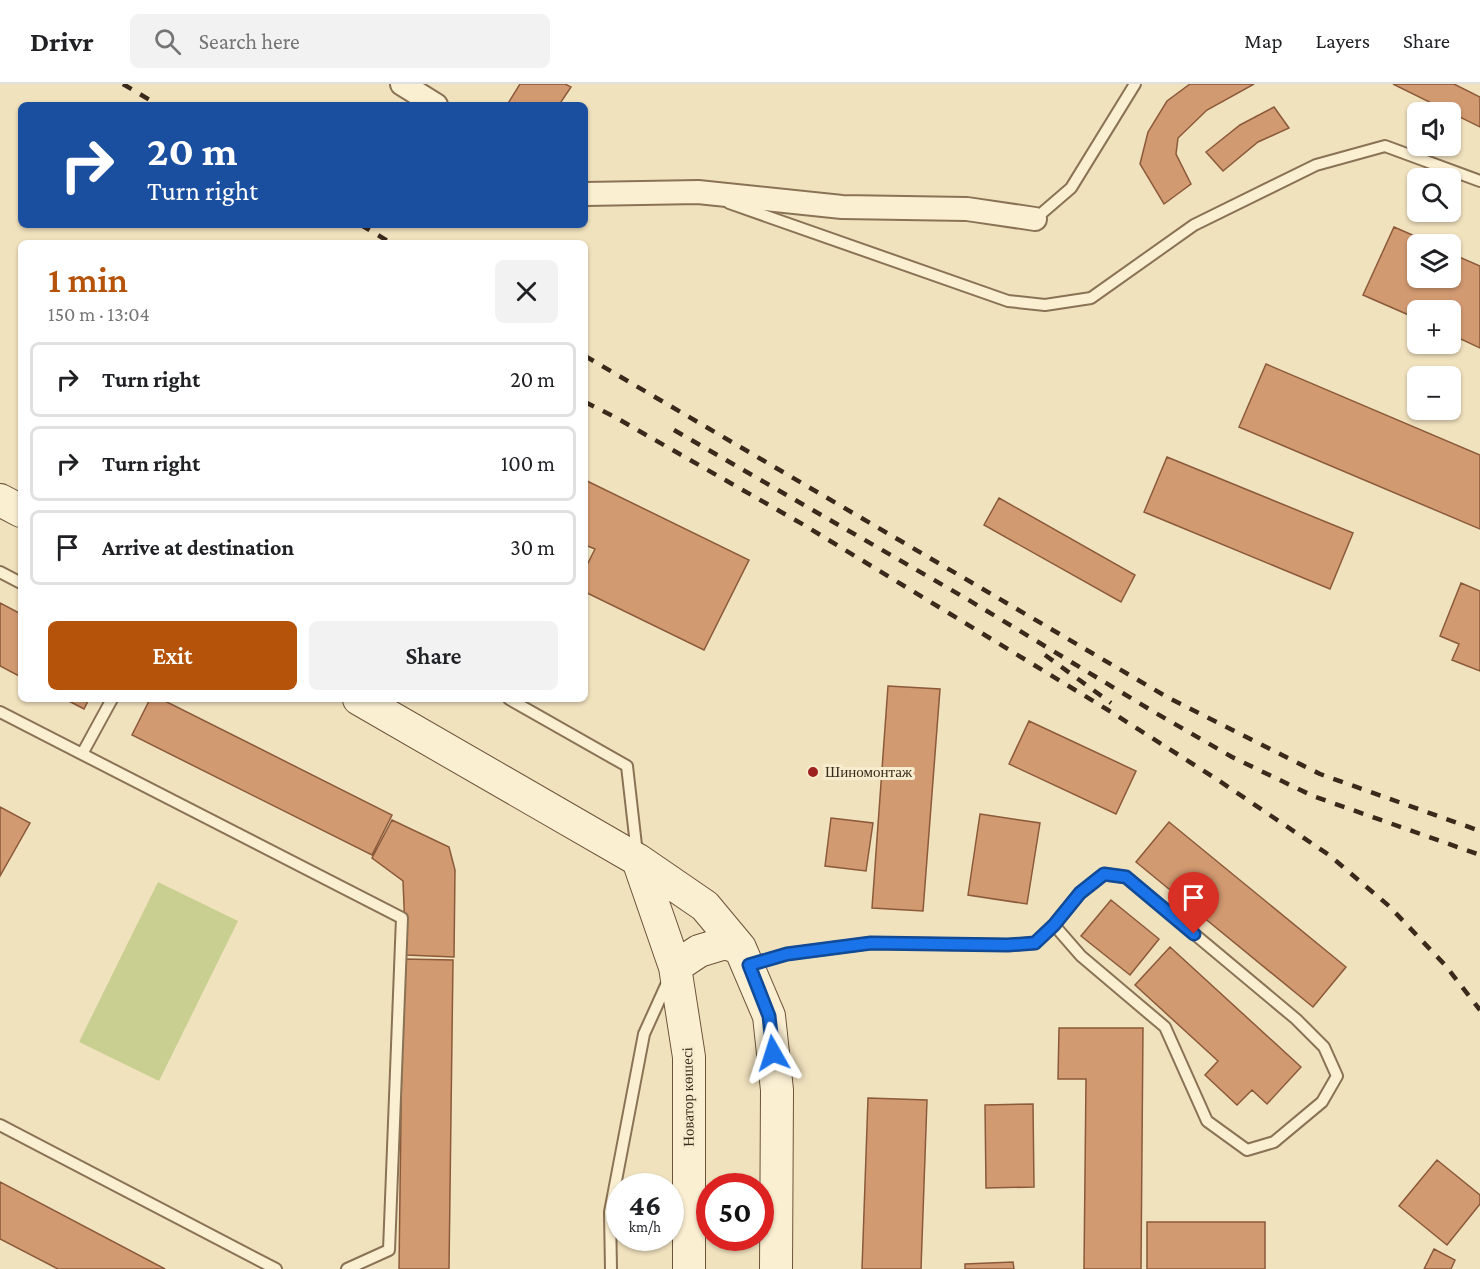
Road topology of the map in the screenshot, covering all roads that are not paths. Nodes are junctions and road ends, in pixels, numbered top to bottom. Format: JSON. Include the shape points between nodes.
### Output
{"nodes":[{"id":1,"x":402,"y":84,"type":"edge"},
{"id":2,"x":1135,"y":84,"type":"edge"},
{"id":3,"x":431,"y":102,"type":"edge"},
{"id":4,"x":1480,"y":181,"type":"edge"},
{"id":5,"x":698,"y":192,"type":"junction"},
{"id":6,"x":588,"y":194,"type":"edge"},
{"id":7,"x":1035,"y":219,"type":"joint"},
{"id":8,"x":0,"y":500,"type":"edge"},
{"id":9,"x":18,"y":509,"type":"edge"},
{"id":10,"x":0,"y":572,"type":"edge"},
{"id":11,"x":18,"y":581,"type":"edge"},
{"id":12,"x":110,"y":702,"type":"edge"},
{"id":13,"x":363,"y":702,"type":"edge"},
{"id":14,"x":514,"y":702,"type":"edge"},
{"id":15,"x":0,"y":712,"type":"edge"},
{"id":16,"x":82,"y":754,"type":"junction"},
{"id":17,"x":638,"y":860,"type":"junction"},
{"id":18,"x":1054,"y":925,"type":"junction"},
{"id":19,"x":744,"y":956,"type":"junction"},
{"id":20,"x":675,"y":967,"type":"junction"},
{"id":21,"x":0,"y":1125,"type":"edge"},
{"id":22,"x":276,"y":1269,"type":"edge"},
{"id":23,"x":347,"y":1269,"type":"edge"},
{"id":24,"x":611,"y":1269,"type":"edge"},
{"id":25,"x":689,"y":1269,"type":"edge"},
{"id":26,"x":776,"y":1269,"type":"edge"}],
"edges":[{"from":1,"to":3,"type":"street"},
{"from":2,"to":7,"type":"lane","via":[[1071,188]]},
{"from":4,"to":5,"type":"lane","via":[[1385,146],[1316,165],[1194,225],[1091,298],[1046,305],[1008,301]]},
{"from":5,"to":6,"type":"street"},
{"from":5,"to":7,"type":"street","via":[[842,207],[967,209]]},
{"from":8,"to":9,"type":"main road"},
{"from":10,"to":11,"type":"lane"},
{"from":12,"to":16,"type":"lane"},
{"from":13,"to":17,"type":"main road"},
{"from":14,"to":17,"type":"lane","via":[[627,766]]},
{"from":15,"to":16,"type":"lane"},
{"from":16,"to":23,"type":"lane","via":[[402,918],[389,1250]]},
{"from":17,"to":19,"type":"main road","via":[[705,906]]},
{"from":17,"to":20,"type":"main road","name":"Новатор көшесі"},
{"from":18,"to":18,"type":"lane","via":[[1080,893],[1104,874],[1126,877],[1296,1019],[1324,1047],[1337,1076],[1322,1102],[1274,1142],[1247,1150],[1207,1121],[1165,1027],[1081,956]]},
{"from":18,"to":19,"type":"lane","via":[[1035,943],[871,943]]},
{"from":19,"to":20,"type":"main road","via":[[725,943],[699,951]]},
{"from":19,"to":26,"type":"main road","via":[[769,1016],[777,1090]]},
{"from":20,"to":24,"type":"lane","via":[[644,1034],[610,1212]]},
{"from":20,"to":25,"type":"main road","name":"Новатор көшесі","via":[[689,1057]]},
{"from":21,"to":22,"type":"lane"}]}
